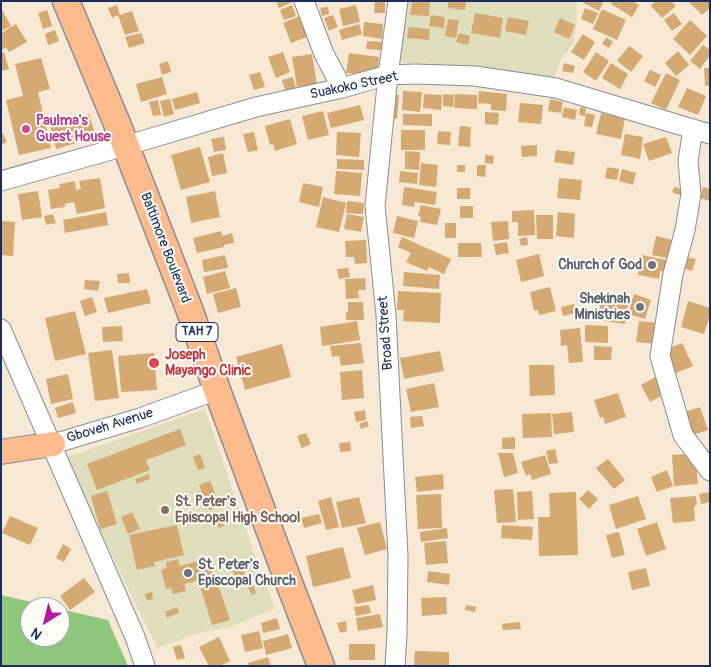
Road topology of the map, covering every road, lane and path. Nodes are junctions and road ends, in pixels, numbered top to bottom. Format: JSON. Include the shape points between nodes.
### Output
{"nodes":[{"id":1,"x":66,"y":1,"type":"edge"},
{"id":2,"x":304,"y":1,"type":"edge"},
{"id":3,"x":398,"y":1,"type":"edge"},
{"id":4,"x":388,"y":75,"type":"junction"},
{"id":5,"x":342,"y":88,"type":"junction"},
{"id":6,"x":702,"y":131,"type":"edge"},
{"id":7,"x":125,"y":146,"type":"junction"},
{"id":8,"x":1,"y":181,"type":"edge"},
{"id":9,"x":1,"y":329,"type":"edge"},
{"id":10,"x":217,"y":390,"type":"junction"},
{"id":11,"x":52,"y":444,"type":"junction"},
{"id":12,"x":1,"y":452,"type":"edge"},
{"id":13,"x":710,"y":471,"type":"edge"},
{"id":14,"x":145,"y":666,"type":"edge"},
{"id":15,"x":321,"y":666,"type":"edge"},
{"id":16,"x":395,"y":666,"type":"edge"}],
"edges":[{"from":1,"to":7,"type":"highway","name":"Baltimore Boulevard","number":"TAH 7"},
{"from":2,"to":5,"type":"street","via":[[324,54]]},
{"from":3,"to":4,"type":"street","name":"Broad Street"},
{"from":4,"to":5,"type":"street","name":"Suakoko Street"},
{"from":4,"to":6,"type":"street","name":"Suakoko Street","via":[[475,76],[556,88]]},
{"from":4,"to":16,"type":"street","name":"Broad Street","via":[[375,206],[386,315],[397,547]]},
{"from":5,"to":7,"type":"street","name":"Suakoko Street","via":[[256,106]]},
{"from":6,"to":13,"type":"street","via":[[688,161],[691,194],[673,274],[660,356],[683,435]]},
{"from":7,"to":8,"type":"street","name":"Suakoko Street"},
{"from":7,"to":10,"type":"highway","name":"Baltimore Boulevard","number":"TAH 7","via":[[190,311]]},
{"from":9,"to":11,"type":"street"},
{"from":10,"to":11,"type":"street","name":"Gboveh Avenue","via":[[140,418]]},
{"from":10,"to":15,"type":"highway","name":"Baltimore Boulevard","number":"TAH 7"},
{"from":11,"to":12,"type":"main road","name":"Gboveh Avenue"},
{"from":11,"to":14,"type":"street"}]}
